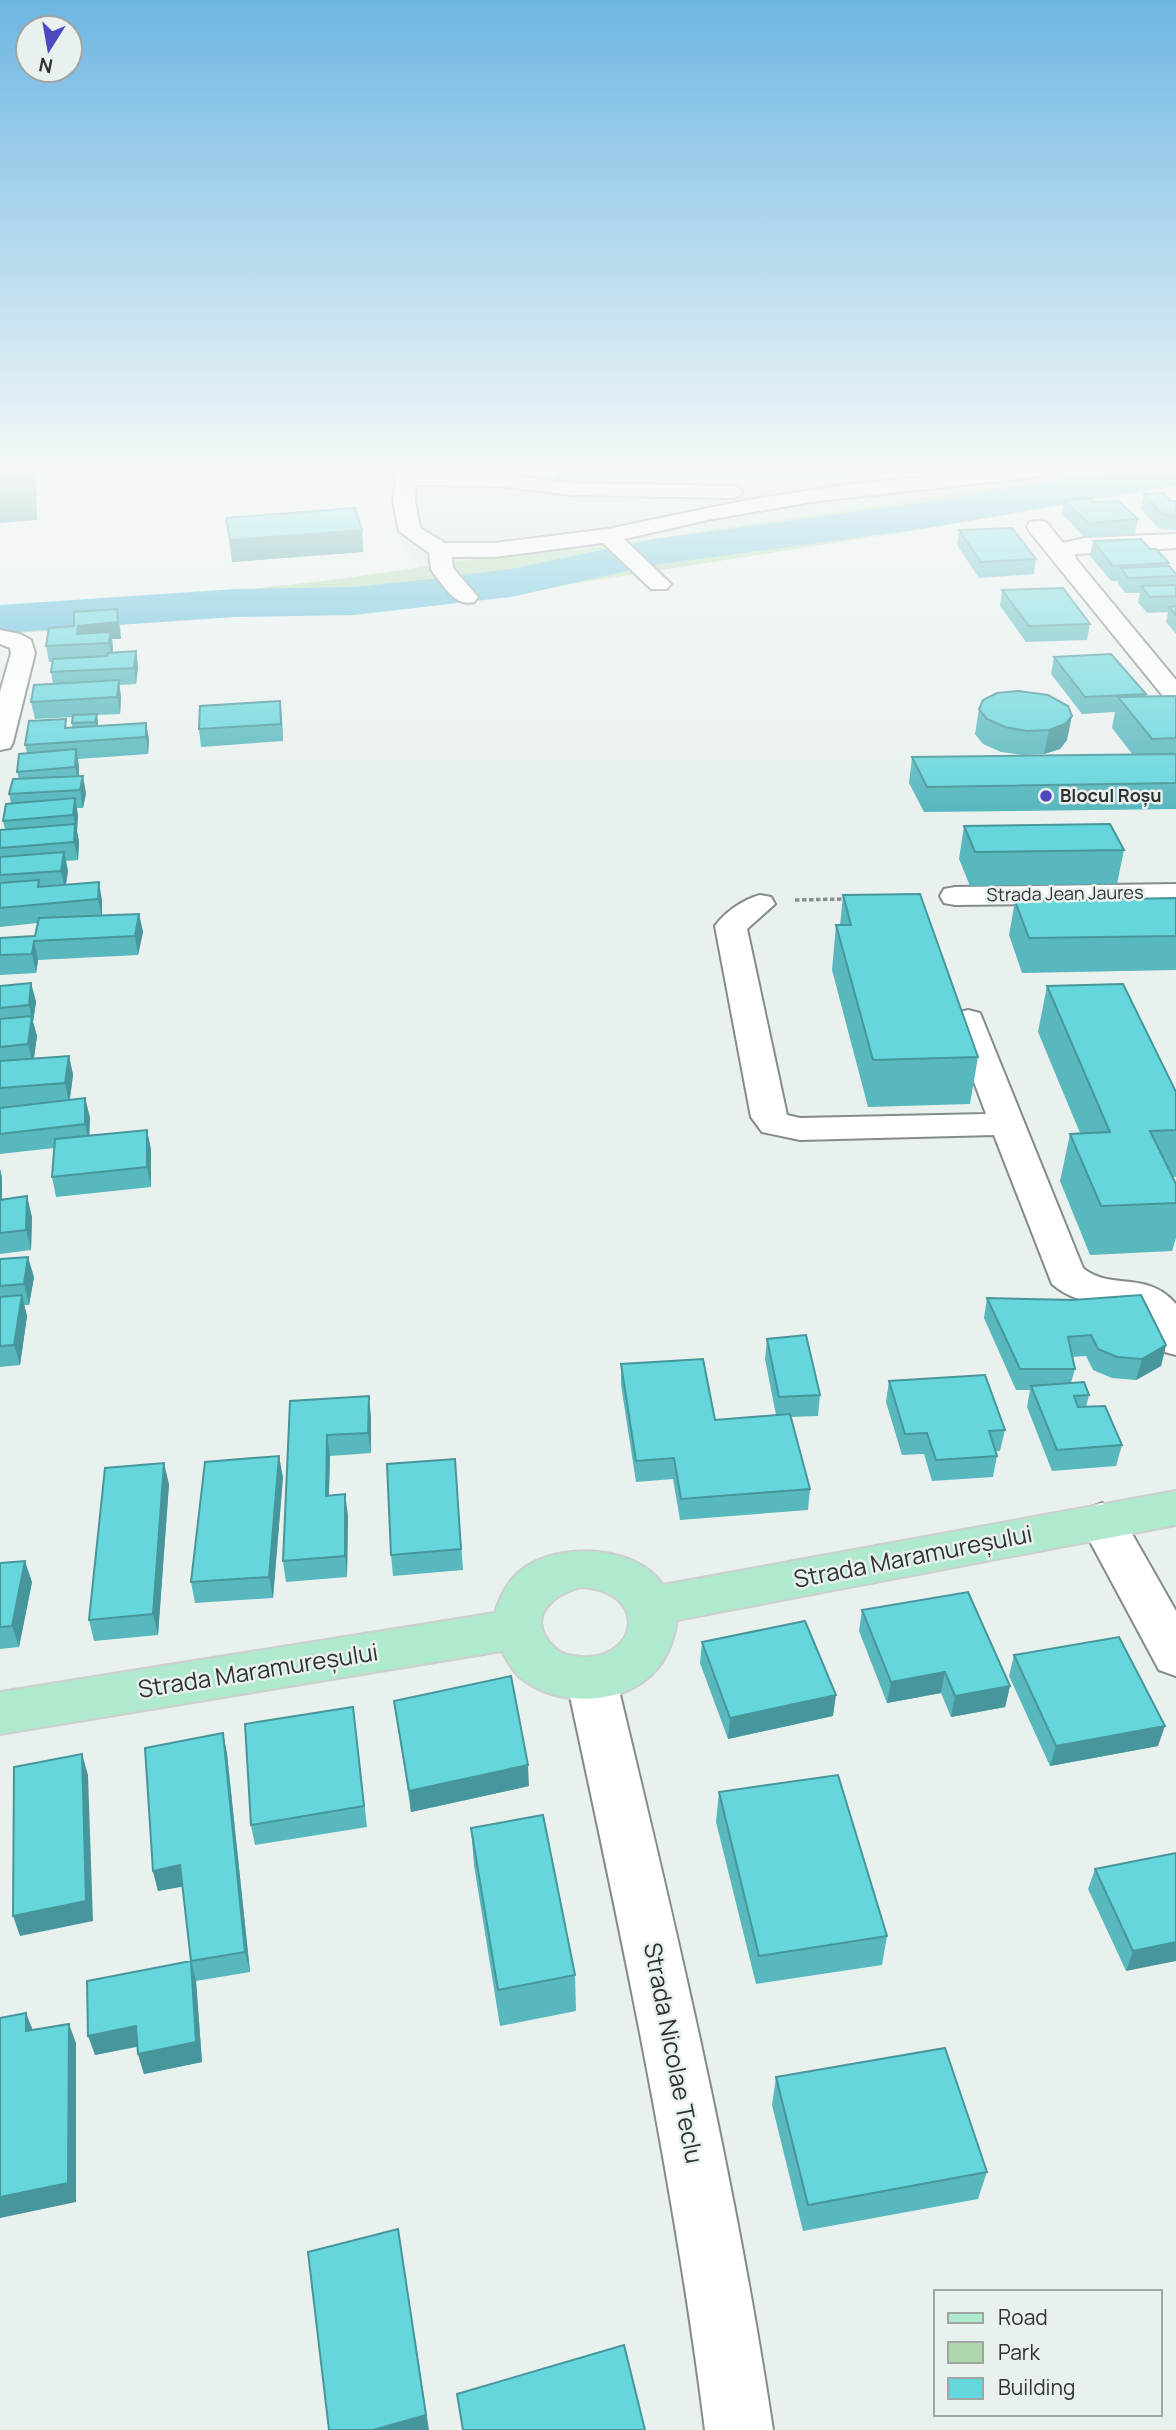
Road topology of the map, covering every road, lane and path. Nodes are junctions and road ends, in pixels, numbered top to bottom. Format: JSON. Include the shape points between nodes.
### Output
{"nodes":[{"id":1,"x":456,"y":582,"type":"edge"},
{"id":2,"x":1084,"y":582,"type":"edge"},
{"id":3,"x":466,"y":597,"type":"dead end"},
{"id":4,"x":0,"y":637,"type":"edge"},
{"id":5,"x":1176,"y":696,"type":"edge"},
{"id":6,"x":0,"y":742,"type":"edge"},
{"id":7,"x":1176,"y":892,"type":"edge"},
{"id":8,"x":955,"y":896,"type":"dead end"},
{"id":9,"x":846,"y":899,"type":"edge"},
{"id":10,"x":760,"y":904,"type":"joint"},
{"id":11,"x":968,"y":1020,"type":"edge"},
{"id":12,"x":1009,"y":1124,"type":"junction"},
{"id":13,"x":1176,"y":1341,"type":"edge"},
{"id":14,"x":1176,"y":1508,"type":"edge"},
{"id":15,"x":1102,"y":1521,"type":"junction"},
{"id":16,"x":650,"y":1606,"type":"junction"},
{"id":17,"x":517,"y":1629,"type":"junction"},
{"id":18,"x":1176,"y":1656,"type":"edge"},
{"id":19,"x":591,"y":1678,"type":"junction"},
{"id":20,"x":0,"y":1713,"type":"edge"},
{"id":21,"x":739,"y":2430,"type":"edge"}],
"edges":[{"from":1,"to":3,"type":"street"},
{"from":2,"to":5,"type":"street"},
{"from":4,"to":6,"type":"street","via":[[22,645],[23,653]]},
{"from":7,"to":8,"type":"street","name":"Strada Jean Jaures"},
{"from":9,"to":10,"type":"path"},
{"from":10,"to":12,"type":"street","via":[[731,926],[769,1116],[775,1125],[800,1129]]},
{"from":11,"to":12,"type":"street"},
{"from":12,"to":13,"type":"street","via":[[1066,1275],[1076,1286],[1090,1291],[1150,1301]]},
{"from":14,"to":15,"type":"main road","name":"Strada Maramureșului"},
{"from":15,"to":16,"type":"main road","name":"Strada Maramureșului"},
{"from":15,"to":18,"type":"street"},
{"from":16,"to":17,"type":"main road","via":[[624,1577],[578,1568],[541,1581],[527,1594],[518,1611]]},
{"from":16,"to":19,"type":"main road","via":[[654,1624],[650,1642],[638,1658],[620,1671]]},
{"from":17,"to":19,"type":"main road","via":[[535,1662],[553,1673]]},
{"from":17,"to":20,"type":"main road","name":"Strada Maramureșului"},
{"from":19,"to":21,"type":"street","name":"Strada Nicolae Teclu","via":[[671,2028],[728,2340]]}]}
